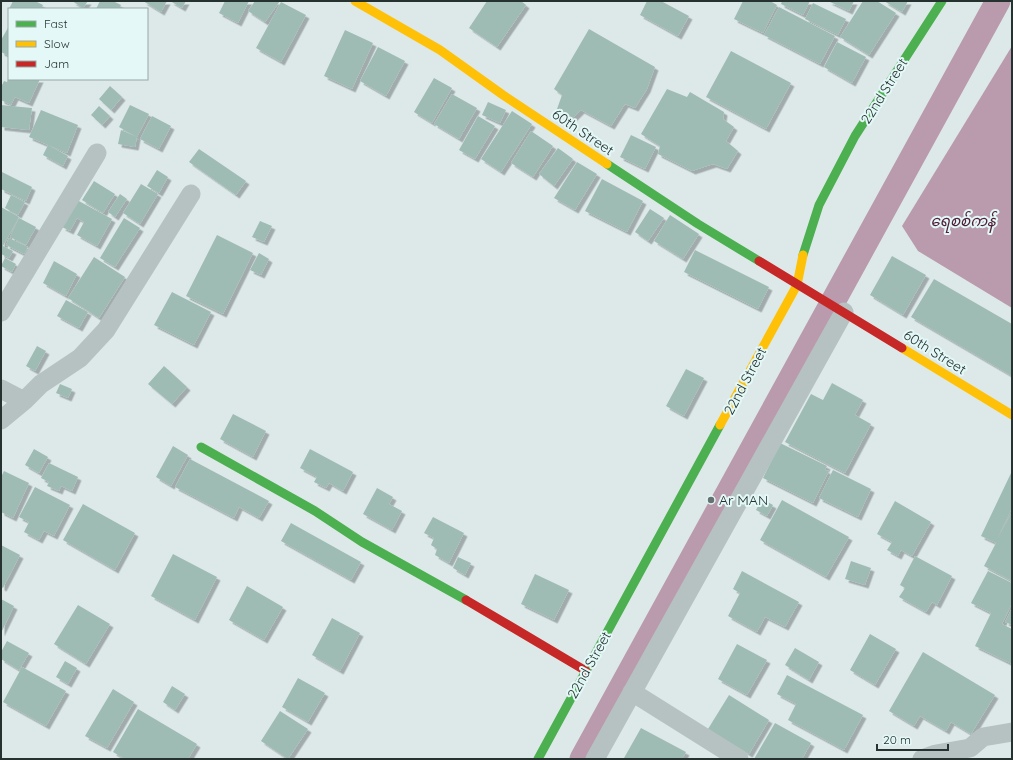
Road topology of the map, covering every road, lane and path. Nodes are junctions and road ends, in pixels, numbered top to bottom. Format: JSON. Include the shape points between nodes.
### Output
{"nodes":[{"id":1,"x":355,"y":1,"type":"edge"},
{"id":2,"x":942,"y":1,"type":"edge"},
{"id":3,"x":97,"y":153,"type":"dead end"},
{"id":4,"x":191,"y":194,"type":"dead end"},
{"id":5,"x":797,"y":284,"type":"junction"},
{"id":6,"x":841,"y":310,"type":"junction"},
{"id":7,"x":1,"y":312,"type":"edge"},
{"id":8,"x":1,"y":389,"type":"edge"},
{"id":9,"x":24,"y":401,"type":"junction"},
{"id":10,"x":1012,"y":415,"type":"edge"},
{"id":11,"x":1,"y":420,"type":"edge"},
{"id":12,"x":201,"y":447,"type":"dead end"},
{"id":13,"x":586,"y":671,"type":"junction"},
{"id":14,"x":632,"y":692,"type":"junction"},
{"id":15,"x":1012,"y":732,"type":"edge"},
{"id":16,"x":538,"y":759,"type":"edge"},
{"id":17,"x":595,"y":759,"type":"edge"},
{"id":18,"x":739,"y":759,"type":"edge"},
{"id":19,"x":922,"y":759,"type":"edge"}],
"edges":[{"from":1,"to":5,"type":"street","name":"60th Street","via":[[415,34],[656,197]]},
{"from":2,"to":5,"type":"street","name":"22nd Street","via":[[855,136],[820,205],[806,243]]},
{"from":3,"to":7,"type":"street"},
{"from":4,"to":9,"type":"street","via":[[106,330],[80,358],[41,384]]},
{"from":5,"to":6,"type":"street","name":"60th Street"},
{"from":5,"to":13,"type":"street","name":"22nd Street"},
{"from":6,"to":10,"type":"street","name":"60th Street"},
{"from":6,"to":14,"type":"street"},
{"from":8,"to":9,"type":"street"},
{"from":9,"to":11,"type":"street"},
{"from":12,"to":13,"type":"street","via":[[315,511],[362,542],[495,616]]},
{"from":13,"to":16,"type":"street","name":"22nd Street"},
{"from":14,"to":17,"type":"street"},
{"from":14,"to":18,"type":"street"},
{"from":15,"to":19,"type":"street","via":[[983,737],[970,748]]}]}
